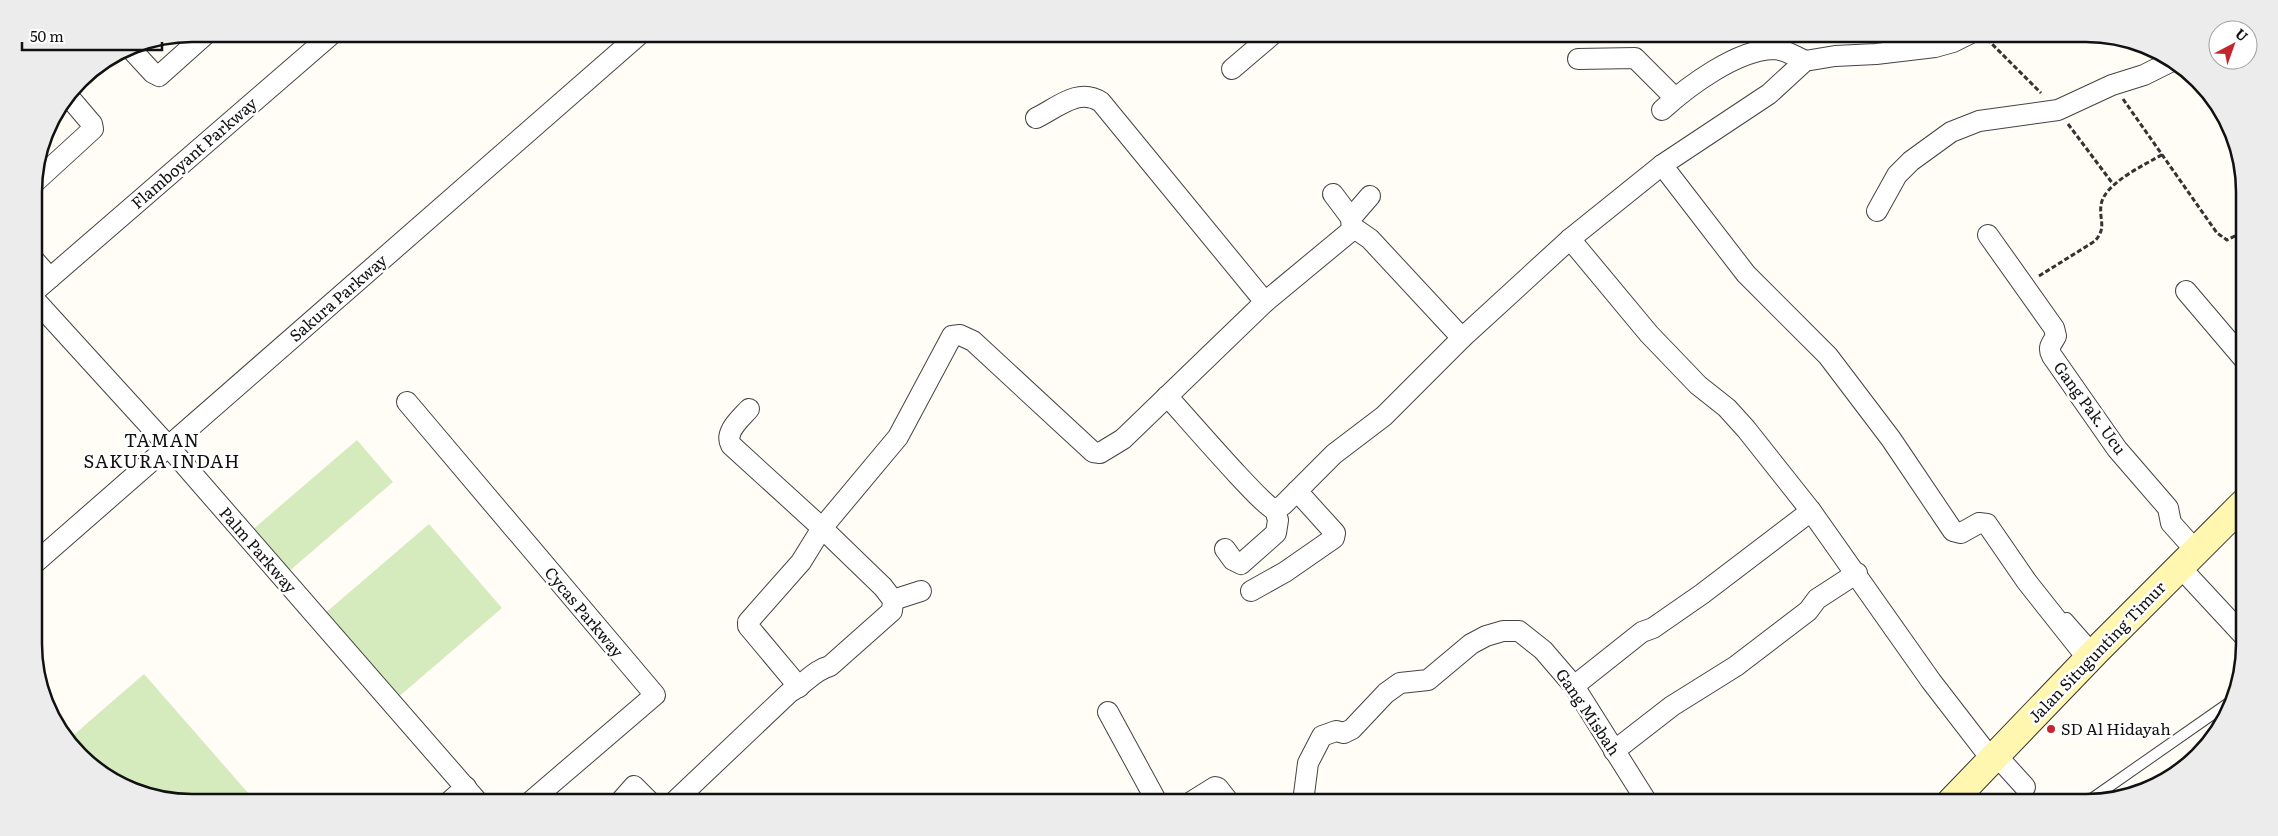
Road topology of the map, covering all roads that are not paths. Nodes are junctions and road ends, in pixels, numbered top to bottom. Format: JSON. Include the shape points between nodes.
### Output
{"nodes":[{"id":1,"x":197,"y":42,"type":"edge"},
{"id":2,"x":323,"y":42,"type":"edge"},
{"id":3,"x":631,"y":42,"type":"edge"},
{"id":4,"x":1264,"y":42,"type":"edge"},
{"id":5,"x":1953,"y":42,"type":"edge"},
{"id":6,"x":135,"y":54,"type":"edge"},
{"id":7,"x":1578,"y":59,"type":"dead end"},
{"id":8,"x":1805,"y":61,"type":"junction"},
{"id":9,"x":2164,"y":65,"type":"edge"},
{"id":10,"x":1232,"y":70,"type":"dead end"},
{"id":11,"x":73,"y":103,"type":"edge"},
{"id":12,"x":1036,"y":118,"type":"dead end"},
{"id":13,"x":1662,"y":165,"type":"junction"},
{"id":14,"x":44,"y":174,"type":"edge"},
{"id":15,"x":1333,"y":194,"type":"dead end"},
{"id":16,"x":1370,"y":196,"type":"dead end"},
{"id":17,"x":1877,"y":211,"type":"dead end"},
{"id":18,"x":1351,"y":224,"type":"junction"},
{"id":19,"x":1988,"y":235,"type":"dead end"},
{"id":20,"x":1570,"y":239,"type":"junction"},
{"id":21,"x":47,"y":280,"type":"edge"},
{"id":22,"x":2186,"y":291,"type":"dead end"},
{"id":23,"x":1265,"y":302,"type":"junction"},
{"id":24,"x":43,"y":308,"type":"edge"},
{"id":25,"x":1462,"y":338,"type":"junction"},
{"id":26,"x":2236,"y":350,"type":"edge"},
{"id":27,"x":1167,"y":396,"type":"junction"},
{"id":28,"x":407,"y":402,"type":"dead end"},
{"id":29,"x":749,"y":409,"type":"dead end"},
{"id":30,"x":169,"y":447,"type":"junction"},
{"id":31,"x":1297,"y":491,"type":"junction"},
{"id":32,"x":1275,"y":510,"type":"junction"},
{"id":33,"x":1811,"y":511,"type":"junction"},
{"id":34,"x":2236,"y":511,"type":"edge"},
{"id":35,"x":822,"y":528,"type":"junction"},
{"id":36,"x":1225,"y":549,"type":"dead end"},
{"id":37,"x":42,"y":557,"type":"edge"},
{"id":38,"x":2188,"y":559,"type":"junction"},
{"id":39,"x":1857,"y":573,"type":"junction"},
{"id":40,"x":921,"y":591,"type":"dead end"},
{"id":41,"x":1252,"y":591,"type":"dead end"},
{"id":42,"x":893,"y":600,"type":"junction"},
{"id":43,"x":2067,"y":618,"type":"dead end"},
{"id":44,"x":2236,"y":625,"type":"edge"},
{"id":45,"x":2092,"y":656,"type":"junction"},
{"id":46,"x":1574,"y":686,"type":"junction"},
{"id":47,"x":799,"y":687,"type":"junction"},
{"id":48,"x":2221,"y":709,"type":"edge"},
{"id":49,"x":1108,"y":712,"type":"dead end"},
{"id":50,"x":1614,"y":751,"type":"junction"},
{"id":51,"x":1994,"y":758,"type":"junction"},
{"id":52,"x":2025,"y":787,"type":"dead end"},
{"id":53,"x":2101,"y":792,"type":"edge"},
{"id":54,"x":1152,"y":793,"type":"edge"},
{"id":55,"x":1204,"y":793,"type":"edge"},
{"id":56,"x":1221,"y":793,"type":"edge"},
{"id":57,"x":1304,"y":793,"type":"edge"},
{"id":58,"x":1641,"y":793,"type":"edge"},
{"id":59,"x":1961,"y":793,"type":"edge"},
{"id":60,"x":471,"y":794,"type":"edge"},
{"id":61,"x":540,"y":794,"type":"edge"},
{"id":62,"x":627,"y":794,"type":"edge"},
{"id":63,"x":642,"y":794,"type":"edge"},
{"id":64,"x":683,"y":794,"type":"edge"}],
"edges":[{"from":1,"to":6,"type":"street","via":[[159,76]]},
{"from":2,"to":21,"type":"street","name":"Flamboyant Parkway"},
{"from":3,"to":30,"type":"street","name":"Sakura Parkway"},
{"from":4,"to":10,"type":"street"},
{"from":5,"to":8,"type":"street","via":[[1935,47]]},
{"from":7,"to":8,"type":"street","via":[[1635,58],[1668,104],[1721,67],[1751,53],[1783,50]]},
{"from":8,"to":13,"type":"street","via":[[1769,94]]},
{"from":9,"to":17,"type":"street","via":[[2058,110],[1979,121],[1952,132],[1897,175]]},
{"from":11,"to":14,"type":"street","via":[[93,129]]},
{"from":12,"to":23,"type":"street","via":[[1073,98],[1088,96],[1101,102]]},
{"from":13,"to":20,"type":"street"},
{"from":13,"to":45,"type":"street","via":[[1746,274],[1828,356],[1891,439],[1953,531],[1960,533],[1979,523],[1986,524],[2027,582]]},
{"from":15,"to":18,"type":"street"},
{"from":16,"to":18,"type":"street"},
{"from":18,"to":23,"type":"street"},
{"from":18,"to":25,"type":"street","via":[[1370,239]]},
{"from":19,"to":38,"type":"street","name":"Gang Pak. Ucu","via":[[2054,328],[2056,336],[2049,346],[2052,356],[2117,449],[2168,508],[2171,523]]},
{"from":20,"to":25,"type":"street"},
{"from":20,"to":33,"type":"street","via":[[1649,334],[1698,385],[1727,408]]},
{"from":22,"to":26,"type":"street"},
{"from":23,"to":27,"type":"street"},
{"from":24,"to":30,"type":"street","name":"Palm Parkway"},
{"from":25,"to":31,"type":"street","via":[[1384,416],[1334,454]]},
{"from":27,"to":32,"type":"street","via":[[1248,487]]},
{"from":27,"to":35,"type":"street","via":[[1123,439],[1104,452],[1093,452],[973,341],[960,335],[952,336],[898,437]]},
{"from":28,"to":61,"type":"street","name":"Cycas Parkway","via":[[655,695]]},
{"from":29,"to":35,"type":"street","via":[[730,431],[731,445]]},
{"from":30,"to":37,"type":"street","name":"Sakura Parkway"},
{"from":30,"to":60,"type":"street","name":"Palm Parkway"},
{"from":31,"to":32,"type":"street"},
{"from":31,"to":41,"type":"street","via":[[1335,533],[1334,538]]},
{"from":32,"to":36,"type":"street","via":[[1278,520],[1276,533],[1241,564],[1233,560]]},
{"from":33,"to":39,"type":"street"},
{"from":33,"to":46,"type":"street","via":[[1702,594],[1653,628],[1642,632]]},
{"from":34,"to":38,"type":"street","name":"Jalan Situgunting Timur"},
{"from":35,"to":42,"type":"street"},
{"from":35,"to":47,"type":"street","via":[[801,562],[748,622]]},
{"from":38,"to":44,"type":"street","name":"Gang Pak. Ucu"},
{"from":38,"to":45,"type":"street","name":"Jalan Situgunting Timur"},
{"from":39,"to":50,"type":"street","via":[[1817,599],[1808,611],[1736,666],[1672,706]]},
{"from":39,"to":51,"type":"street","via":[[1936,688]]},
{"from":40,"to":42,"type":"street"},
{"from":42,"to":47,"type":"street","via":[[888,616],[830,666],[819,669]]},
{"from":43,"to":45,"type":"lane"},
{"from":45,"to":51,"type":"street","name":"Jalan Situgunting Timur"},
{"from":46,"to":50,"type":"street","name":"Gang Misbah"},
{"from":46,"to":57,"type":"street","name":"Gang Misbah","via":[[1544,650],[1519,631],[1486,636],[1471,644],[1428,680],[1400,683],[1352,729],[1322,736],[1308,763]]},
{"from":47,"to":64,"type":"street"},
{"from":48,"to":53,"type":"lane"},
{"from":49,"to":54,"type":"street"},
{"from":50,"to":58,"type":"street","name":"Gang Misbah"},
{"from":51,"to":52,"type":"street"},
{"from":51,"to":59,"type":"street","name":"Jalan Situgunting Timur"},
{"from":55,"to":56,"type":"street","via":[[1215,786]]},
{"from":62,"to":63,"type":"street","via":[[634,786]]}]}
